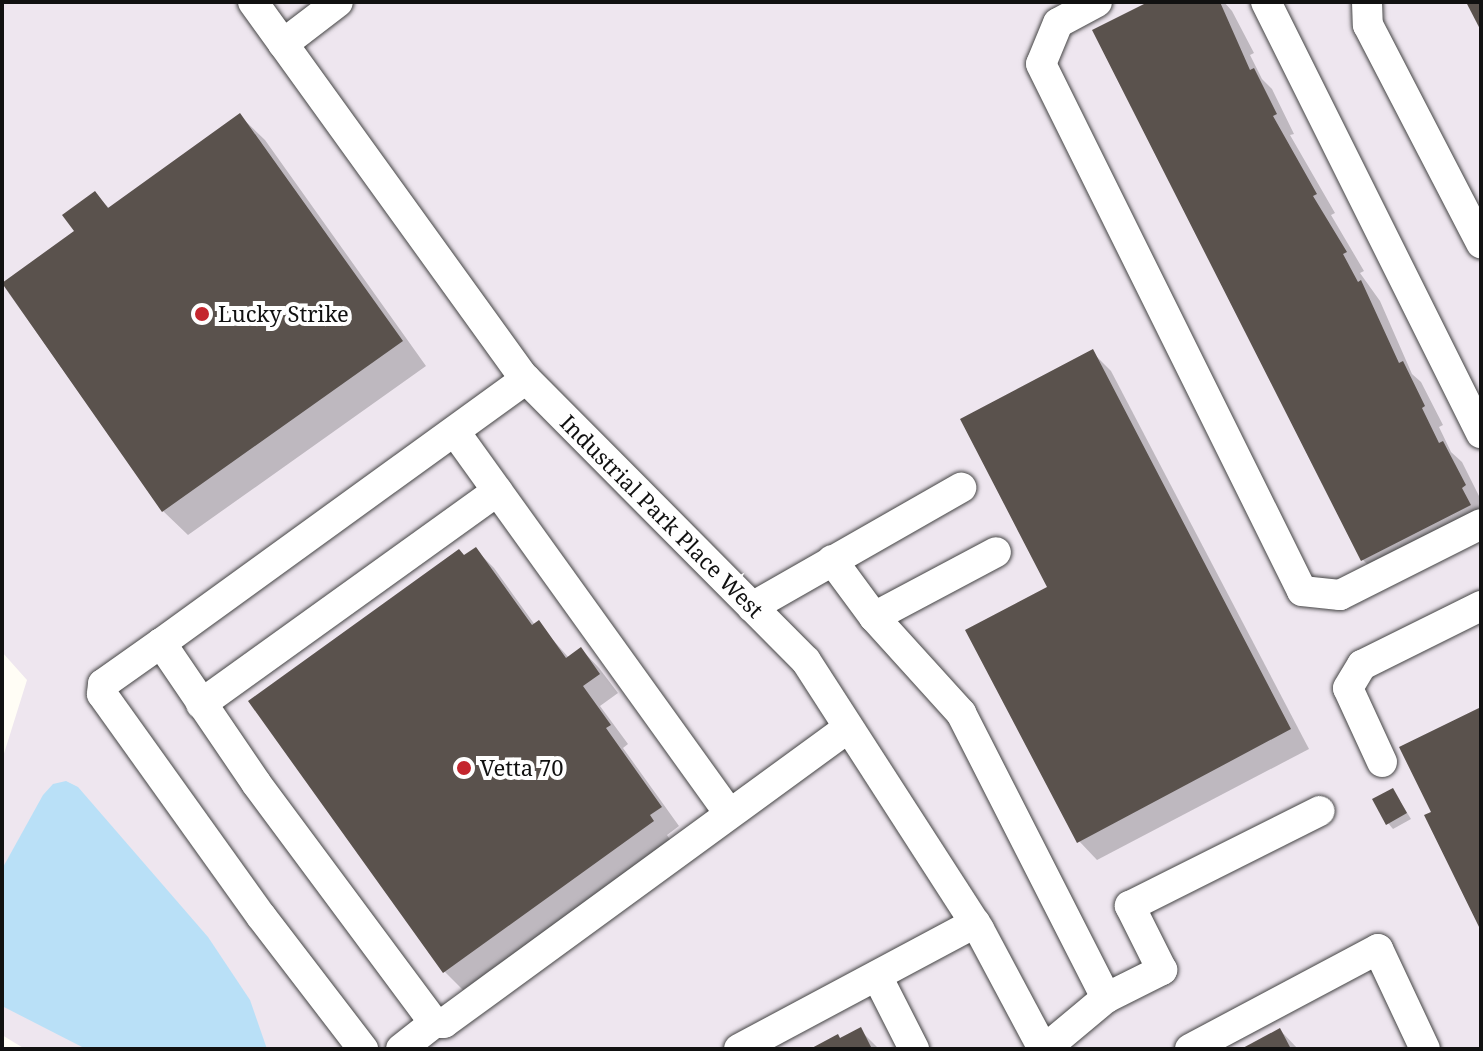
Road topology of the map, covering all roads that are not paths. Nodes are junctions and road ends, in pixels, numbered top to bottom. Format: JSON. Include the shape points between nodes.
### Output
{"nodes":[{"id":1,"x":253,"y":2,"type":"edge"},
{"id":2,"x":338,"y":2,"type":"edge"},
{"id":3,"x":1097,"y":2,"type":"edge"},
{"id":4,"x":1266,"y":2,"type":"edge"},
{"id":5,"x":1367,"y":2,"type":"edge"},
{"id":6,"x":283,"y":44,"type":"junction"},
{"id":7,"x":1481,"y":243,"type":"edge"},
{"id":8,"x":526,"y":379,"type":"junction"},
{"id":9,"x":455,"y":432,"type":"junction"},
{"id":10,"x":1481,"y":433,"type":"edge"},
{"id":11,"x":961,"y":488,"type":"dead end"},
{"id":12,"x":497,"y":491,"type":"junction"},
{"id":13,"x":1481,"y":524,"type":"edge"},
{"id":14,"x":996,"y":552,"type":"dead end"},
{"id":15,"x":832,"y":560,"type":"junction"},
{"id":16,"x":1481,"y":606,"type":"edge"},
{"id":17,"x":752,"y":607,"type":"junction"},
{"id":18,"x":874,"y":617,"type":"junction"},
{"id":19,"x":161,"y":643,"type":"junction"},
{"id":20,"x":201,"y":704,"type":"junction"},
{"id":21,"x":848,"y":728,"type":"junction"},
{"id":22,"x":1382,"y":762,"type":"dead end"},
{"id":23,"x":1320,"y":811,"type":"dead end"},
{"id":24,"x":729,"y":814,"type":"junction"},
{"id":25,"x":975,"y":923,"type":"junction"},
{"id":26,"x":877,"y":976,"type":"junction"},
{"id":27,"x":1106,"y":998,"type":"junction"},
{"id":28,"x":434,"y":1023,"type":"junction"},
{"id":29,"x":363,"y":1049,"type":"edge"},
{"id":30,"x":401,"y":1049,"type":"edge"},
{"id":31,"x":739,"y":1049,"type":"edge"},
{"id":32,"x":914,"y":1049,"type":"edge"},
{"id":33,"x":1044,"y":1049,"type":"edge"},
{"id":34,"x":1190,"y":1049,"type":"edge"},
{"id":35,"x":1425,"y":1049,"type":"edge"}],
"edges":[{"from":1,"to":6,"type":"street","name":"Industrial Park Place West"},
{"from":2,"to":6,"type":"street"},
{"from":3,"to":13,"type":"street","via":[[1058,23],[1041,64],[1302,591],[1340,595]]},
{"from":4,"to":10,"type":"street"},
{"from":5,"to":7,"type":"street","via":[[1368,25]]},
{"from":6,"to":8,"type":"street","name":"Industrial Park Place West"},
{"from":8,"to":9,"type":"street"},
{"from":8,"to":17,"type":"street","name":"Industrial Park Place West"},
{"from":9,"to":12,"type":"street"},
{"from":9,"to":19,"type":"street"},
{"from":11,"to":15,"type":"street"},
{"from":12,"to":20,"type":"street"},
{"from":12,"to":24,"type":"street"},
{"from":14,"to":18,"type":"street"},
{"from":15,"to":17,"type":"street"},
{"from":15,"to":18,"type":"street"},
{"from":16,"to":22,"type":"street","via":[[1362,665],[1348,688]]},
{"from":17,"to":21,"type":"street","name":"Industrial Park Place West","via":[[806,661]]},
{"from":18,"to":27,"type":"street","via":[[961,713]]},
{"from":19,"to":20,"type":"street"},
{"from":19,"to":29,"type":"street","via":[[103,684],[102,694]]},
{"from":20,"to":28,"type":"street"},
{"from":21,"to":24,"type":"street"},
{"from":21,"to":25,"type":"street","name":"Industrial Park Place West"},
{"from":23,"to":27,"type":"street","via":[[1130,906],[1162,970]]},
{"from":24,"to":28,"type":"street","via":[[444,1023]]},
{"from":25,"to":26,"type":"street"},
{"from":25,"to":33,"type":"street","name":"Industrial Park Place West"},
{"from":26,"to":31,"type":"street"},
{"from":26,"to":32,"type":"street"},
{"from":27,"to":33,"type":"street"},
{"from":28,"to":30,"type":"street"},
{"from":34,"to":35,"type":"street","via":[[1378,949]]}]}
